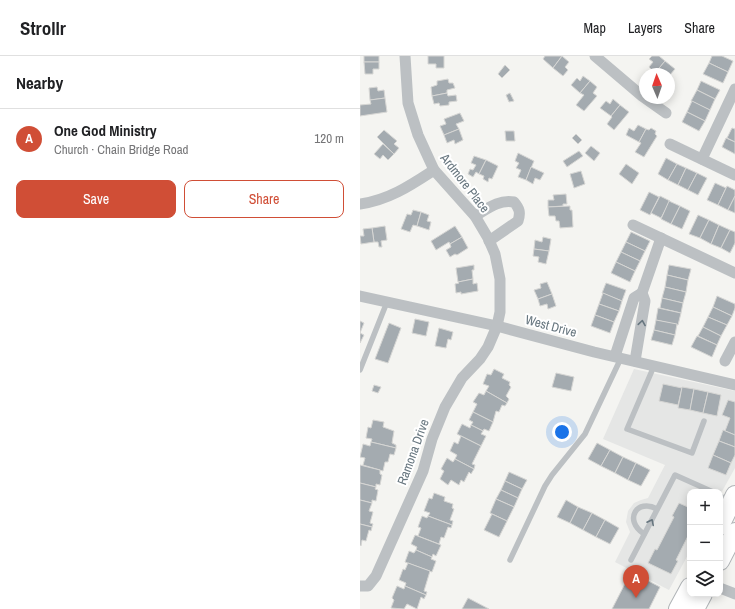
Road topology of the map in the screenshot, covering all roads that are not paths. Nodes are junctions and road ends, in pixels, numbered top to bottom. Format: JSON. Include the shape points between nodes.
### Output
{"nodes":[{"id":1,"x":405,"y":56,"type":"edge"},
{"id":2,"x":602,"y":58,"type":"edge"},
{"id":3,"x":735,"y":89,"type":"edge"},
{"id":4,"x":666,"y":113,"type":"dead end"},
{"id":5,"x":670,"y":144,"type":"dead end"},
{"id":6,"x":702,"y":159,"type":"junction"},
{"id":7,"x":434,"y":170,"type":"junction"},
{"id":8,"x":735,"y":175,"type":"edge"},
{"id":9,"x":360,"y":204,"type":"edge"},
{"id":10,"x":475,"y":216,"type":"junction"},
{"id":11,"x":633,"y":225,"type":"dead end"},
{"id":12,"x":661,"y":238,"type":"junction"},
{"id":13,"x":489,"y":241,"type":"junction"},
{"id":14,"x":735,"y":273,"type":"edge"},
{"id":15,"x":642,"y":292,"type":"junction"},
{"id":16,"x":360,"y":296,"type":"edge"},
{"id":17,"x":387,"y":302,"type":"junction"},
{"id":18,"x":497,"y":326,"type":"junction"},
{"id":19,"x":735,"y":342,"type":"edge"},
{"id":20,"x":618,"y":357,"type":"junction"},
{"id":21,"x":635,"y":361,"type":"junction"},
{"id":22,"x":725,"y":361,"type":"dead end"},
{"id":23,"x":654,"y":365,"type":"junction"},
{"id":24,"x":360,"y":370,"type":"edge"},
{"id":25,"x":735,"y":385,"type":"edge"},
{"id":26,"x":704,"y":421,"type":"dead end"},
{"id":27,"x":705,"y":489,"type":"edge"},
{"id":28,"x":729,"y":498,"type":"edge"},
{"id":29,"x":657,"y":509,"type":"junction"},
{"id":30,"x":720,"y":525,"type":"edge"},
{"id":31,"x":735,"y":532,"type":"edge"},
{"id":32,"x":644,"y":534,"type":"junction"},
{"id":33,"x":723,"y":555,"type":"edge"},
{"id":34,"x":510,"y":560,"type":"dead end"},
{"id":35,"x":631,"y":560,"type":"dead end"},
{"id":36,"x":360,"y":586,"type":"edge"},
{"id":37,"x":723,"y":589,"type":"edge"},
{"id":38,"x":687,"y":592,"type":"edge"},
{"id":39,"x":735,"y":594,"type":"edge"},
{"id":40,"x":701,"y":597,"type":"edge"},
{"id":41,"x":678,"y":609,"type":"edge"},
{"id":42,"x":695,"y":609,"type":"edge"}],
"edges":[{"from":1,"to":7,"type":"street","name":"Ardmore Place","via":[[408,103]]},
{"from":2,"to":4,"type":"street","via":[[642,96]]},
{"from":3,"to":6,"type":"street"},
{"from":5,"to":6,"type":"street"},
{"from":6,"to":8,"type":"street"},
{"from":7,"to":9,"type":"street","via":[[398,193]]},
{"from":7,"to":10,"type":"street","name":"Ardmore Place"},
{"from":10,"to":13,"type":"street","name":"Ardmore Place"},
{"from":10,"to":13,"type":"street","via":[[507,200],[514,202],[520,209],[518,221]]},
{"from":11,"to":12,"type":"street"},
{"from":12,"to":14,"type":"street"},
{"from":12,"to":15,"type":"street"},
{"from":13,"to":18,"type":"street","name":"Ardmore Place","via":[[495,254],[500,279],[500,312]]},
{"from":15,"to":20,"type":"street","via":[[634,298]]},
{"from":21,"to":15,"type":"street","one_way":true,"via":[[645,301]]},
{"from":16,"to":17,"type":"street","name":"West Drive"},
{"from":17,"to":18,"type":"street","name":"West Drive"},
{"from":17,"to":24,"type":"lane"},
{"from":18,"to":20,"type":"street","name":"West Drive"},
{"from":18,"to":36,"type":"street","name":"Ramona Drive","via":[[488,347],[462,378],[445,407],[423,471],[376,576],[368,586]]},
{"from":19,"to":22,"type":"street"},
{"from":20,"to":21,"type":"street","name":"West Drive"},
{"from":20,"to":34,"type":"lane","via":[[585,434],[545,486]]},
{"from":21,"to":23,"type":"street","name":"West Drive"},
{"from":23,"to":25,"type":"street","name":"West Drive"},
{"from":23,"to":26,"type":"lane","via":[[627,429],[692,453]]},
{"from":27,"to":29,"type":"lane","via":[[675,475]]},
{"from":28,"to":30,"type":"main road"},
{"from":32,"to":29,"type":"lane","one_way":true},
{"from":29,"to":32,"type":"lane","via":[[645,505],[635,513],[634,525]]},
{"from":31,"to":33,"type":"main road"},
{"from":32,"to":35,"type":"lane"},
{"from":37,"to":39,"type":"street"},
{"from":38,"to":41,"type":"main road"},
{"from":40,"to":42,"type":"main road"}]}
